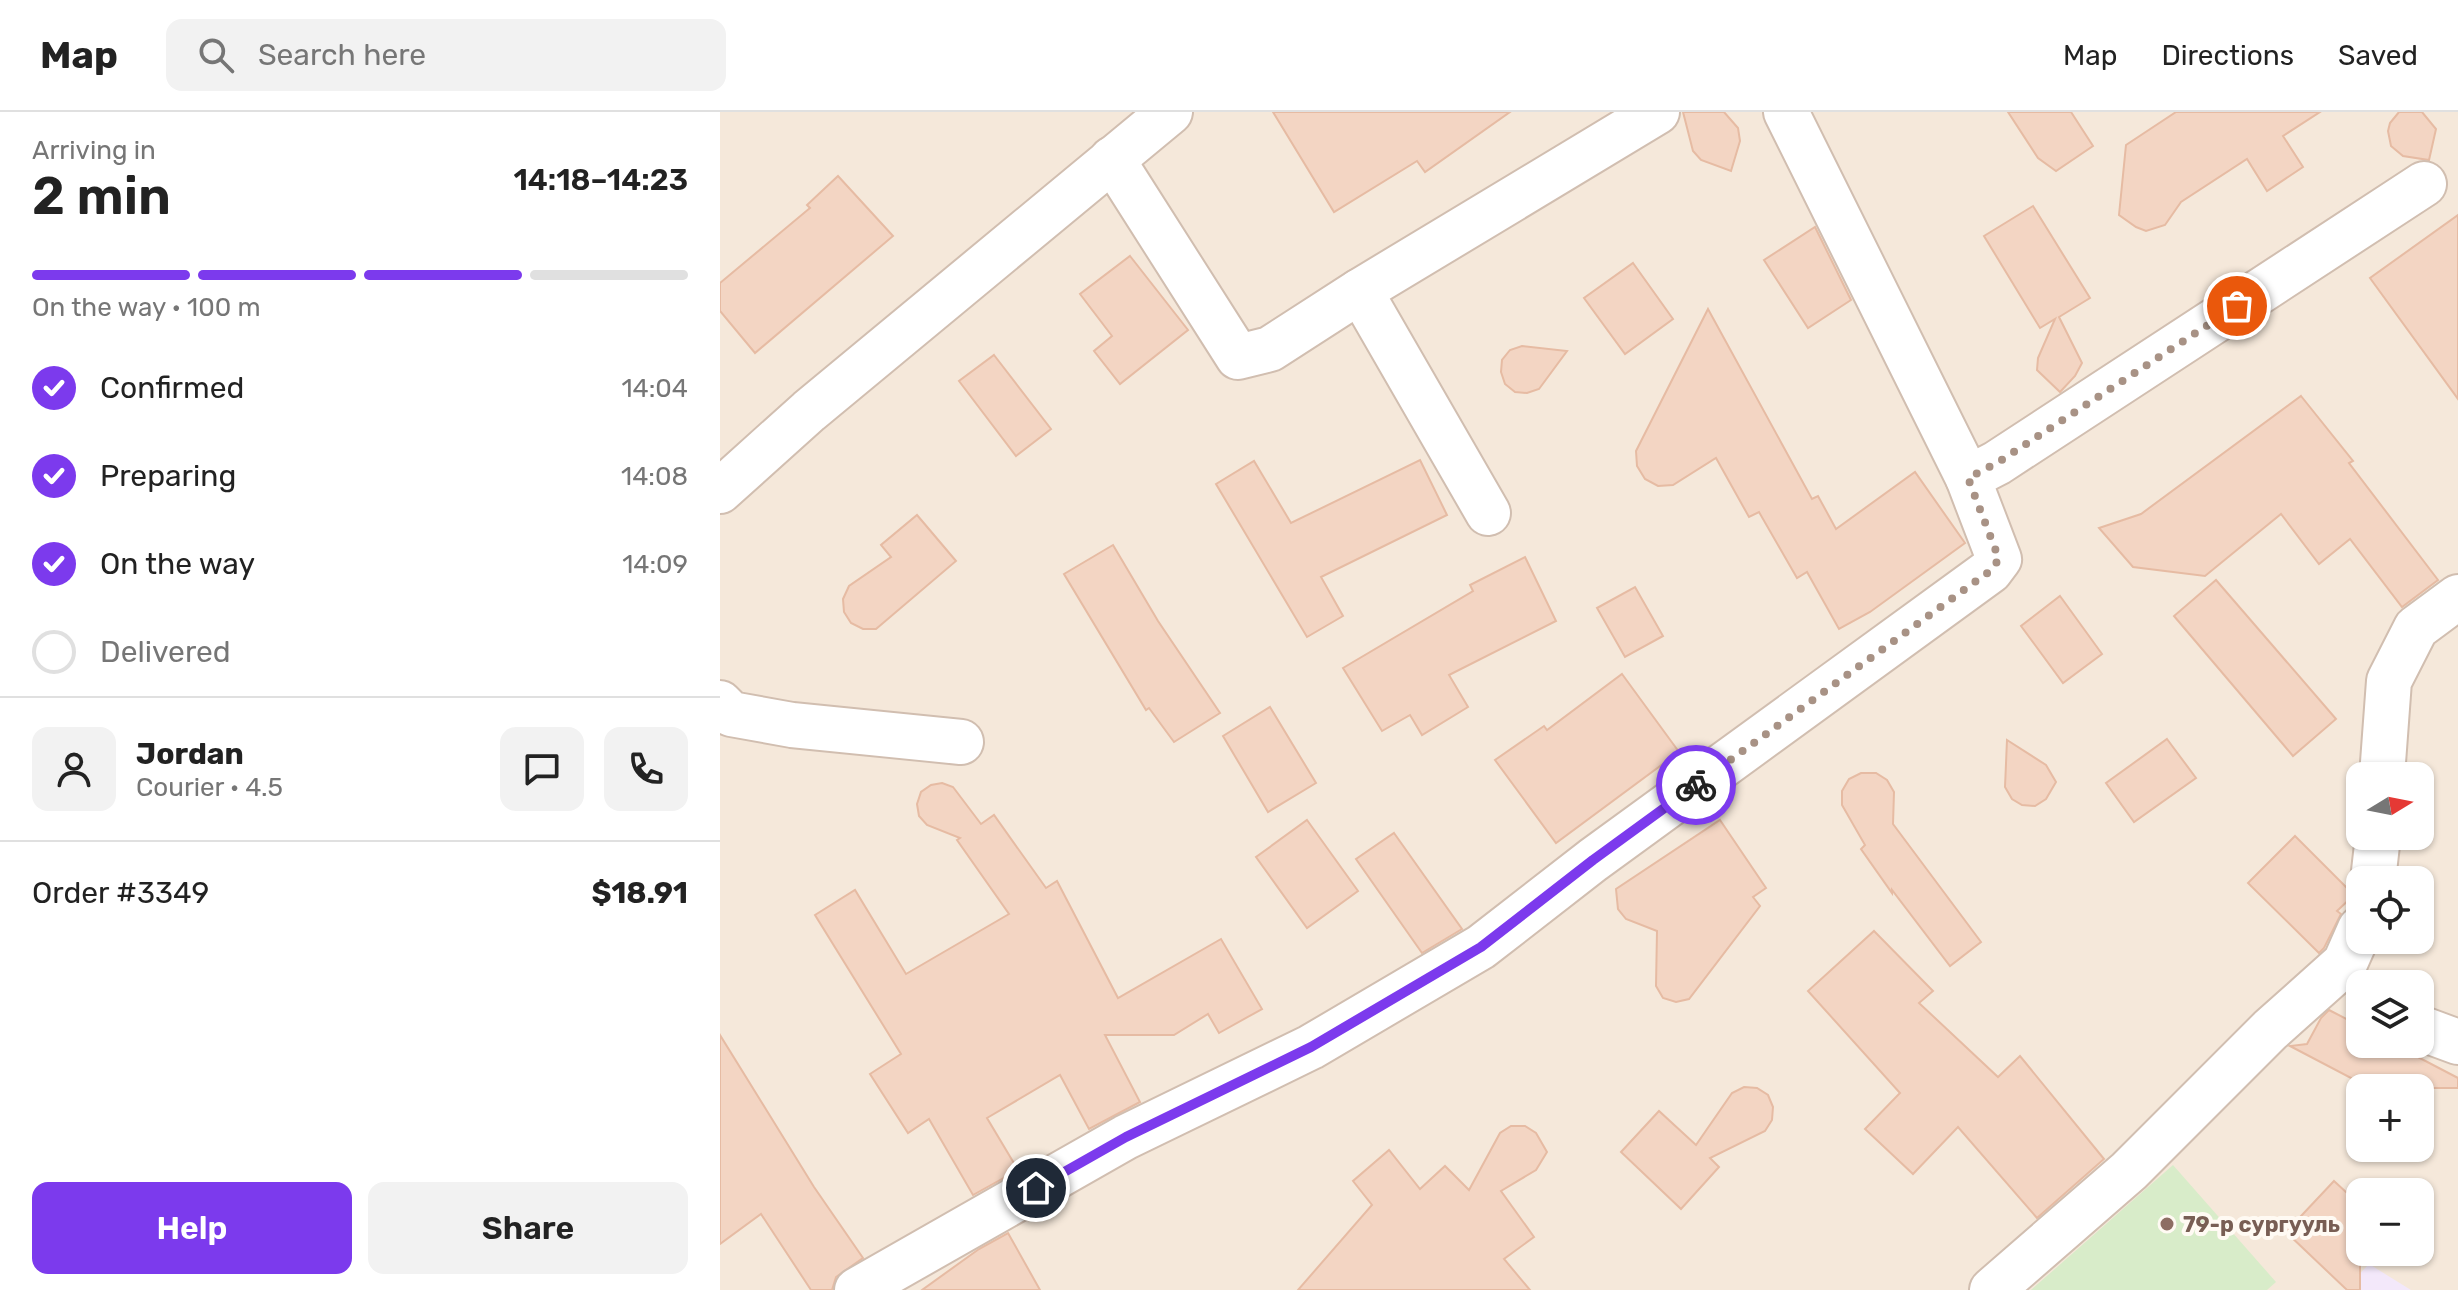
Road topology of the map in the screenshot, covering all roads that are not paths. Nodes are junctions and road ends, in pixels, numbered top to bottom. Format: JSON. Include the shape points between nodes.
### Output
{"nodes":[{"id":1,"x":1170,"y":112,"type":"edge"},
{"id":2,"x":1657,"y":112,"type":"edge"},
{"id":3,"x":1786,"y":112,"type":"edge"},
{"id":4,"x":1112,"y":159,"type":"junction"},
{"id":5,"x":2424,"y":184,"type":"dead end"},
{"id":6,"x":1360,"y":291,"type":"junction"},
{"id":7,"x":1968,"y":478,"type":"junction"},
{"id":8,"x":720,"y":491,"type":"edge"},
{"id":9,"x":1488,"y":513,"type":"dead end"},
{"id":10,"x":2458,"y":597,"type":"edge"},
{"id":11,"x":720,"y":703,"type":"edge"},
{"id":12,"x":961,"y":742,"type":"dead end"},
{"id":13,"x":2383,"y":762,"type":"edge"},
{"id":14,"x":2357,"y":959,"type":"edge"},
{"id":15,"x":2434,"y":1033,"type":"edge"},
{"id":16,"x":2458,"y":1042,"type":"edge"},
{"id":17,"x":857,"y":1290,"type":"edge"},
{"id":18,"x":1992,"y":1290,"type":"edge"}],
"edges":[{"from":1,"to":4,"type":"street"},
{"from":2,"to":6,"type":"street"},
{"from":3,"to":7,"type":"street"},
{"from":4,"to":6,"type":"street","via":[[1238,357],[1270,349]]},
{"from":4,"to":8,"type":"street"},
{"from":5,"to":7,"type":"street"},
{"from":6,"to":9,"type":"street"},
{"from":7,"to":17,"type":"street","via":[[1999,559],[1990,571],[1481,947],[1311,1047],[1126,1137]]},
{"from":10,"to":13,"type":"street","via":[[2416,628],[2389,681]]},
{"from":11,"to":12,"type":"street","via":[[731,714],[792,725]]},
{"from":14,"to":18,"type":"street","via":[[2270,1030],[2129,1171]]},
{"from":15,"to":16,"type":"street"}]}
